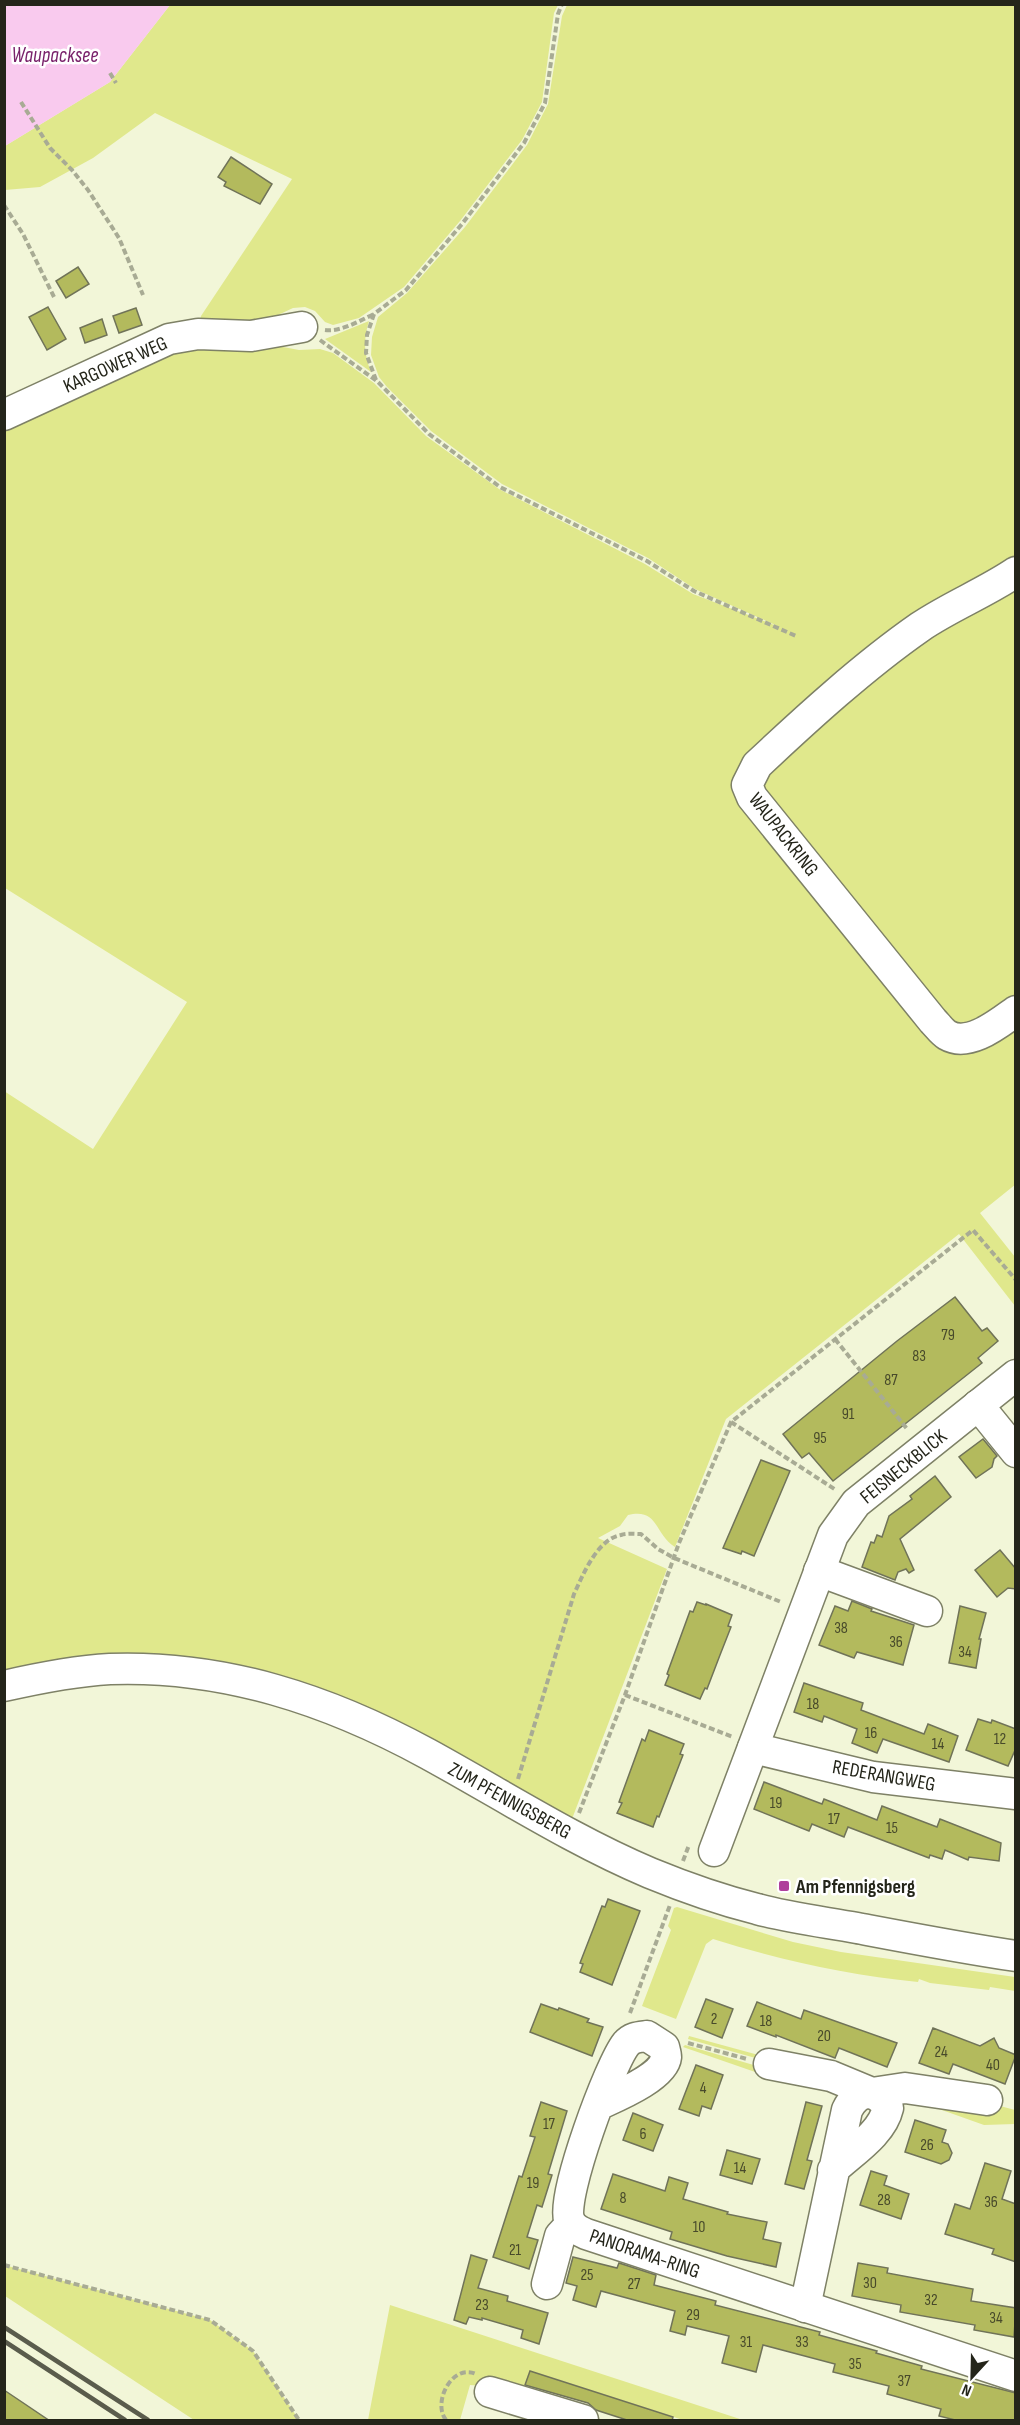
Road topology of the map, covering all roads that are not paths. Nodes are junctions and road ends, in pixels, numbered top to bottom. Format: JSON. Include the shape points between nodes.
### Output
{"nodes":[{"id":1,"x":302,"y":327,"type":"road end"},
{"id":2,"x":4,"y":415,"type":"edge"},
{"id":3,"x":1016,"y":572,"type":"edge"},
{"id":4,"x":1016,"y":1011,"type":"edge"},
{"id":5,"x":1016,"y":1375,"type":"edge"},
{"id":6,"x":978,"y":1405,"type":"junction"},
{"id":7,"x":1016,"y":1452,"type":"edge"},
{"id":8,"x":819,"y":1571,"type":"junction"},
{"id":9,"x":927,"y":1611,"type":"dead end"},
{"id":10,"x":4,"y":1686,"type":"edge"},
{"id":11,"x":754,"y":1747,"type":"junction"},
{"id":12,"x":1016,"y":1794,"type":"edge"},
{"id":13,"x":714,"y":1851,"type":"dead end"},
{"id":14,"x":1016,"y":1956,"type":"edge"},
{"id":15,"x":763,"y":2063,"type":"road end"},
{"id":16,"x":872,"y":2093,"type":"junction"},
{"id":17,"x":987,"y":2100,"type":"dead end"},
{"id":18,"x":598,"y":2105,"type":"junction"},
{"id":19,"x":571,"y":2224,"type":"junction"},
{"id":20,"x":547,"y":2284,"type":"dead end"},
{"id":21,"x":805,"y":2307,"type":"junction"},
{"id":22,"x":1016,"y":2376,"type":"edge"},
{"id":23,"x":490,"y":2391,"type":"dead end"},
{"id":24,"x":583,"y":2421,"type":"edge"}],
"edges":[{"from":1,"to":2,"type":"street","name":"KARGOWER WEG","via":[[251,336],[198,334],[169,339]]},
{"from":3,"to":4,"type":"street","name":"WAUPACKRING","via":[[938,616],[877,661],[757,765],[747,785],[752,797],[947,1035],[978,1035]]},
{"from":5,"to":6,"type":"street","name":"FEISNECKBLICK"},
{"from":6,"to":7,"type":"street"},
{"from":6,"to":8,"type":"street","name":"FEISNECKBLICK","via":[[856,1503],[833,1535]]},
{"from":8,"to":9,"type":"street"},
{"from":8,"to":11,"type":"street","name":"FEISNECKBLICK"},
{"from":10,"to":14,"type":"street","name":"ZUM PFENNIGSBERG","via":[[108,1669],[211,1674],[264,1685],[361,1720],[594,1846],[682,1885],[757,1909]]},
{"from":11,"to":12,"type":"street","name":"REDERANGWEG","via":[[873,1777]]},
{"from":11,"to":13,"type":"street","name":"FEISNECKBLICK"},
{"from":15,"to":16,"type":"street","via":[[831,2076]]},
{"from":16,"to":17,"type":"street","via":[[905,2088]]},
{"from":16,"to":21,"type":"street","via":[[851,2101]]},
{"from":18,"to":18,"type":"street","name":"PANORAMA-RING","via":[[619,2057],[634,2037],[647,2036],[678,2044],[652,2077]]},
{"from":18,"to":19,"type":"street","name":"PANORAMA-RING","via":[[569,2198]]},
{"from":19,"to":20,"type":"street","via":[[560,2236]]},
{"from":19,"to":21,"type":"street","name":"PANORAMA-RING","via":[[586,2234]]},
{"from":21,"to":22,"type":"street","name":"PANORAMA-RING"},
{"from":23,"to":24,"type":"street"}]}
